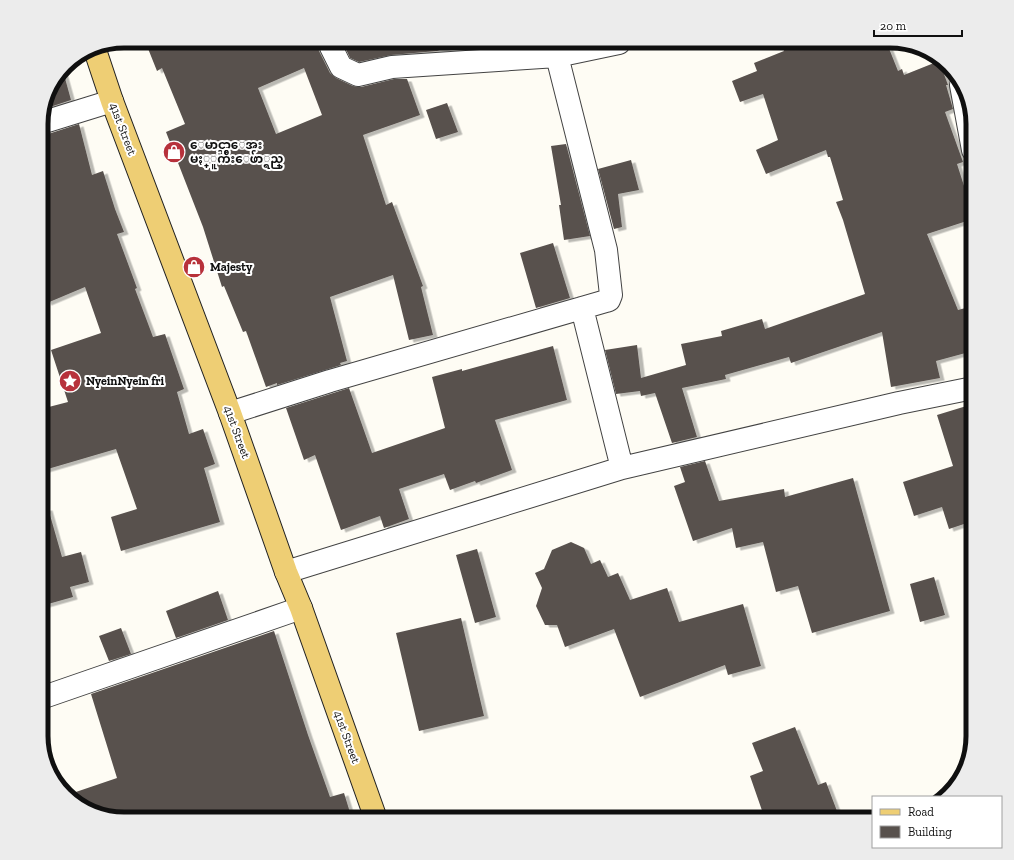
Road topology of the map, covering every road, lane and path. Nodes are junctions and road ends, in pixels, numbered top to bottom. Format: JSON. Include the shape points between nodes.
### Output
{"nodes":[{"id":1,"x":332,"y":48,"type":"edge"},
{"id":2,"x":595,"y":48,"type":"edge"},
{"id":3,"x":96,"y":54,"type":"edge"},
{"id":4,"x":557,"y":56,"type":"junction"},
{"id":5,"x":112,"y":101,"type":"junction"},
{"id":6,"x":48,"y":121,"type":"edge"},
{"id":7,"x":582,"y":308,"type":"junction"},
{"id":8,"x":966,"y":389,"type":"edge"},
{"id":9,"x":230,"y":413,"type":"junction"},
{"id":10,"x":622,"y":468,"type":"junction"},
{"id":11,"x":286,"y":572,"type":"junction"},
{"id":12,"x":301,"y":608,"type":"junction"},
{"id":13,"x":48,"y":696,"type":"edge"},
{"id":14,"x":374,"y":812,"type":"edge"}],
"edges":[{"from":1,"to":4,"type":"street","via":[[342,67],[358,75],[392,68]]},
{"from":2,"to":4,"type":"street"},
{"from":3,"to":5,"type":"main road","name":"41st Street"},
{"from":4,"to":7,"type":"street","via":[[606,250],[611,296],[610,300]]},
{"from":5,"to":6,"type":"street"},
{"from":5,"to":9,"type":"main road","name":"41st Street"},
{"from":7,"to":9,"type":"street","via":[[330,381]]},
{"from":7,"to":10,"type":"street"},
{"from":8,"to":10,"type":"street"},
{"from":9,"to":11,"type":"main road","name":"41st Street"},
{"from":10,"to":11,"type":"street"},
{"from":11,"to":12,"type":"main road","name":"41st Street"},
{"from":12,"to":13,"type":"street"},
{"from":12,"to":14,"type":"main road","name":"41st Street"}]}
